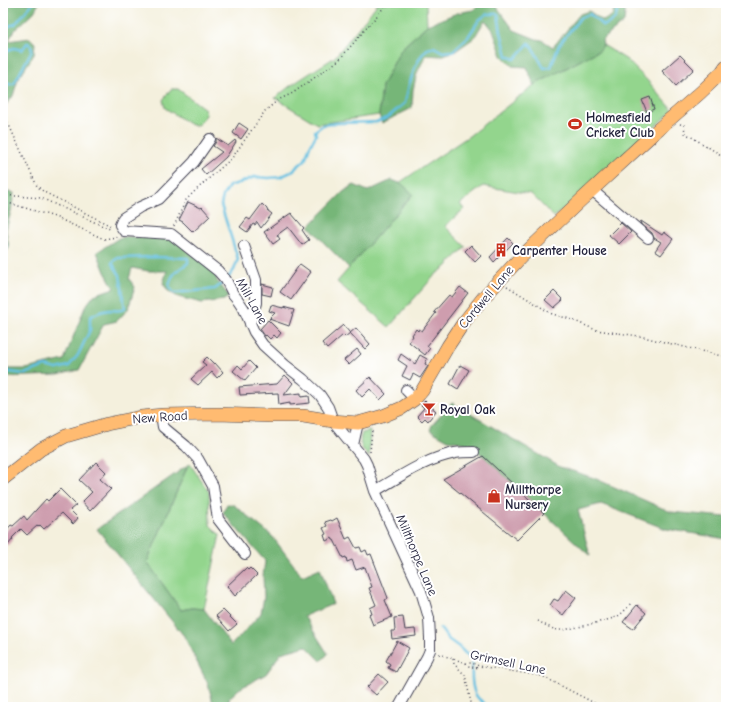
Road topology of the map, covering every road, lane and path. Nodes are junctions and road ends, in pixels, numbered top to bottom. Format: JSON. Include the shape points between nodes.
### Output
{"nodes":[{"id":1,"x":386,"y":3,"type":"edge"},
{"id":2,"x":726,"y":66,"type":"edge"},
{"id":3,"x":3,"y":112,"type":"edge"},
{"id":4,"x":684,"y":125,"type":"dead end"},
{"id":5,"x":210,"y":139,"type":"dead end"},
{"id":6,"x":726,"y":158,"type":"edge"},
{"id":7,"x":592,"y":190,"type":"junction"},
{"id":8,"x":3,"y":195,"type":"edge"},
{"id":9,"x":3,"y":202,"type":"edge"},
{"id":10,"x":124,"y":231,"type":"junction"},
{"id":11,"x":171,"y":234,"type":"junction"},
{"id":12,"x":648,"y":238,"type":"dead end"},
{"id":13,"x":244,"y":246,"type":"dead end"},
{"id":14,"x":498,"y":281,"type":"junction"},
{"id":15,"x":250,"y":324,"type":"junction"},
{"id":16,"x":726,"y":357,"type":"edge"},
{"id":17,"x":163,"y":414,"type":"junction"},
{"id":18,"x":333,"y":421,"type":"junction"},
{"id":19,"x":358,"y":424,"type":"junction"},
{"id":20,"x":372,"y":430,"type":"dead end"},
{"id":21,"x":353,"y":445,"type":"junction"},
{"id":22,"x":474,"y":452,"type":"dead end"},
{"id":23,"x":367,"y":465,"type":"junction"},
{"id":24,"x":3,"y":479,"type":"edge"},
{"id":25,"x":375,"y":491,"type":"junction"},
{"id":26,"x":245,"y":554,"type":"dead end"},
{"id":27,"x":631,"y":603,"type":"dead end"},
{"id":28,"x":538,"y":621,"type":"dead end"},
{"id":29,"x":430,"y":650,"type":"junction"},
{"id":30,"x":453,"y":659,"type":"junction"},
{"id":31,"x":466,"y":663,"type":"junction"},
{"id":32,"x":479,"y":666,"type":"junction"},
{"id":33,"x":399,"y":707,"type":"edge"},
{"id":34,"x":472,"y":707,"type":"edge"},
{"id":35,"x":602,"y":707,"type":"edge"}],
"edges":[{"from":1,"to":11,"type":"path","via":[[339,60],[265,110],[232,158],[186,200]]},
{"from":2,"to":7,"type":"main road","name":"Cordwell Lane","via":[[700,93]]},
{"from":3,"to":10,"type":"path","via":[[37,186],[44,192]]},
{"from":4,"to":6,"type":"path","via":[[684,132]]},
{"from":5,"to":10,"type":"street","via":[[194,162],[158,199],[123,218],[120,225]]},
{"from":7,"to":12,"type":"street"},
{"from":7,"to":14,"type":"main road","name":"Cordwell Lane","via":[[524,253]]},
{"from":8,"to":10,"type":"path","via":[[41,198],[111,230]]},
{"from":9,"to":10,"type":"path","via":[[55,217],[104,239]]},
{"from":10,"to":11,"type":"street"},
{"from":11,"to":15,"type":"street","name":"Mill Lane","via":[[226,280]]},
{"from":13,"to":15,"type":"street","via":[[256,280],[256,303]]},
{"from":14,"to":16,"type":"path","via":[[552,314],[596,330],[639,336]]},
{"from":14,"to":19,"type":"main road","name":"Cordwell Lane","via":[[464,322],[422,391],[410,394],[402,408]]},
{"from":15,"to":18,"type":"street","name":"Mill Lane","via":[[263,345],[320,395]]},
{"from":17,"to":18,"type":"main road","name":"New Road","via":[[303,416]]},
{"from":17,"to":24,"type":"main road","name":"New Road","via":[[107,424],[66,436],[41,449]]},
{"from":17,"to":26,"type":"street","via":[[163,427],[198,459],[213,486],[218,519]]},
{"from":18,"to":19,"type":"main road","name":"Cordwell Lane"},
{"from":18,"to":21,"type":"street","name":"Millthorpe Lane"},
{"from":19,"to":21,"type":"street"},
{"from":20,"to":23,"type":"path"},
{"from":21,"to":23,"type":"street","name":"Millthorpe Lane"},
{"from":22,"to":25,"type":"street","via":[[456,453],[417,466]]},
{"from":23,"to":25,"type":"street","name":"Millthorpe Lane"},
{"from":25,"to":29,"type":"street","name":"Millthorpe Lane","via":[[421,591],[429,618]]},
{"from":27,"to":28,"type":"path","via":[[617,617],[579,627],[553,629]]},
{"from":29,"to":30,"type":"path","name":"Grimsell Lane"},
{"from":29,"to":33,"type":"street","name":"Millthorpe Lane"},
{"from":30,"to":31,"type":"path","name":"Grimsell Lane"},
{"from":30,"to":34,"type":"path","via":[[454,664],[465,675]]},
{"from":31,"to":32,"type":"path","name":"Grimsell Lane"},
{"from":31,"to":32,"type":"path","via":[[476,668]]},
{"from":32,"to":35,"type":"path","name":"Grimsell Lane","via":[[542,676]]}]}
